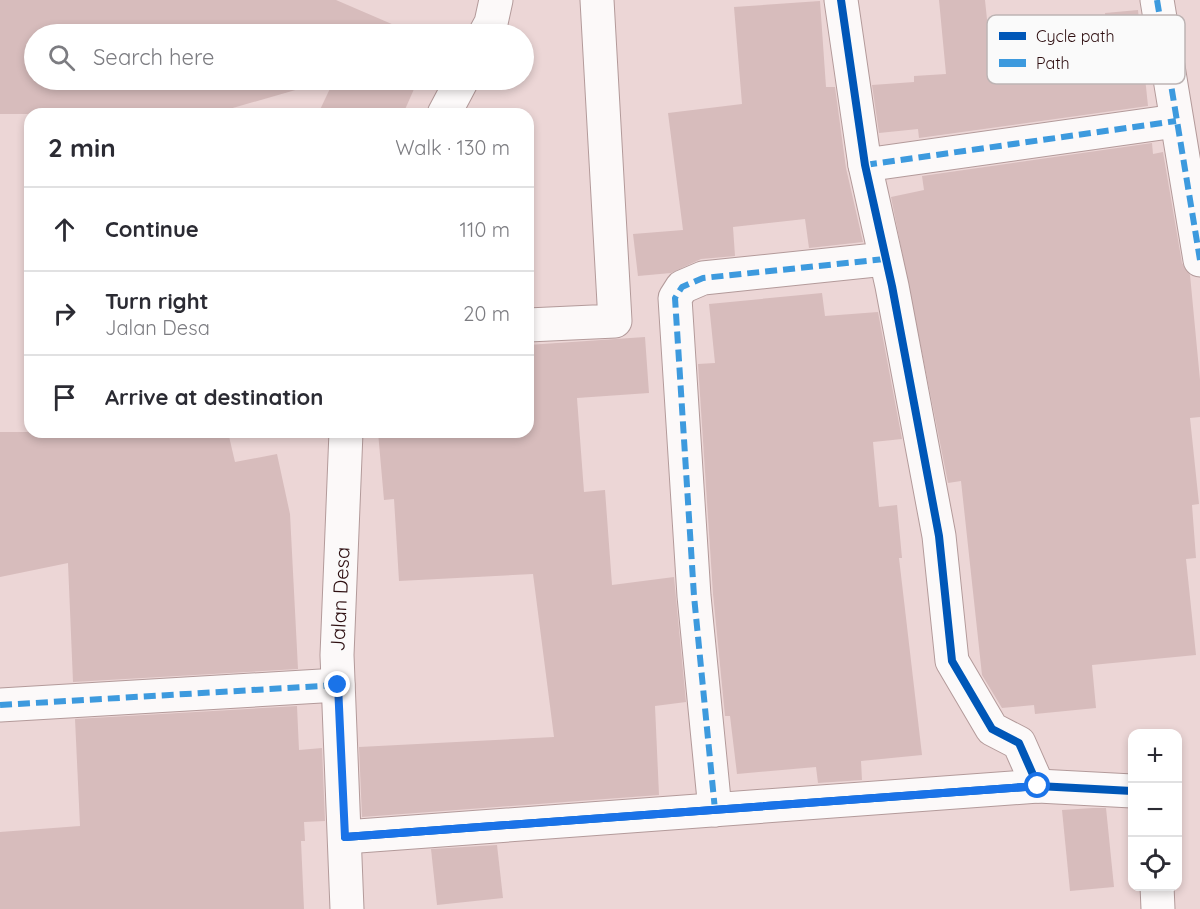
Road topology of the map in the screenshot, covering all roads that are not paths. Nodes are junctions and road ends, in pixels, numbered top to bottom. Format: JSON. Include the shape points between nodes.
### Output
{"nodes":[{"id":1,"x":496,"y":0,"type":"edge"},
{"id":2,"x":597,"y":0,"type":"edge"},
{"id":3,"x":841,"y":0,"type":"edge"},
{"id":4,"x":1157,"y":0,"type":"edge"},
{"id":5,"x":1159,"y":15,"type":"edge"},
{"id":6,"x":490,"y":24,"type":"edge"},
{"id":7,"x":1170,"y":84,"type":"edge"},
{"id":8,"x":457,"y":90,"type":"edge"},
{"id":9,"x":447,"y":108,"type":"edge"},
{"id":10,"x":1176,"y":121,"type":"junction"},
{"id":11,"x":865,"y":165,"type":"junction"},
{"id":12,"x":885,"y":259,"type":"junction"},
{"id":13,"x":1200,"y":260,"type":"edge"},
{"id":14,"x":534,"y":325,"type":"edge"},
{"id":15,"x":346,"y":438,"type":"edge"},
{"id":16,"x":338,"y":685,"type":"junction"},
{"id":17,"x":0,"y":705,"type":"edge"},
{"id":18,"x":1038,"y":786,"type":"junction"},
{"id":19,"x":1128,"y":792,"type":"edge"},
{"id":20,"x":715,"y":810,"type":"junction"},
{"id":21,"x":345,"y":837,"type":"junction"},
{"id":22,"x":1157,"y":891,"type":"edge"},
{"id":23,"x":347,"y":909,"type":"edge"},
{"id":24,"x":1158,"y":909,"type":"edge"}],
"edges":[{"from":1,"to":6,"type":"street"},
{"from":2,"to":14,"type":"street","via":[[615,321]]},
{"from":3,"to":11,"type":"street"},
{"from":4,"to":5,"type":"street"},
{"from":7,"to":10,"type":"street"},
{"from":8,"to":9,"type":"street"},
{"from":10,"to":11,"type":"street"},
{"from":10,"to":13,"type":"street"},
{"from":11,"to":12,"type":"street"},
{"from":12,"to":18,"type":"street","via":[[939,536],[952,661],[992,729],[1019,743]]},
{"from":12,"to":20,"type":"street","via":[[703,278],[682,287],[675,298],[694,596]]},
{"from":15,"to":16,"type":"street","name":"Jalan Desa"},
{"from":16,"to":17,"type":"street"},
{"from":16,"to":21,"type":"street","name":"Jalan Desa"},
{"from":18,"to":19,"type":"street"},
{"from":18,"to":20,"type":"street"},
{"from":20,"to":21,"type":"street"},
{"from":21,"to":23,"type":"street","name":"Jalan Desa"},
{"from":22,"to":24,"type":"street"}]}
